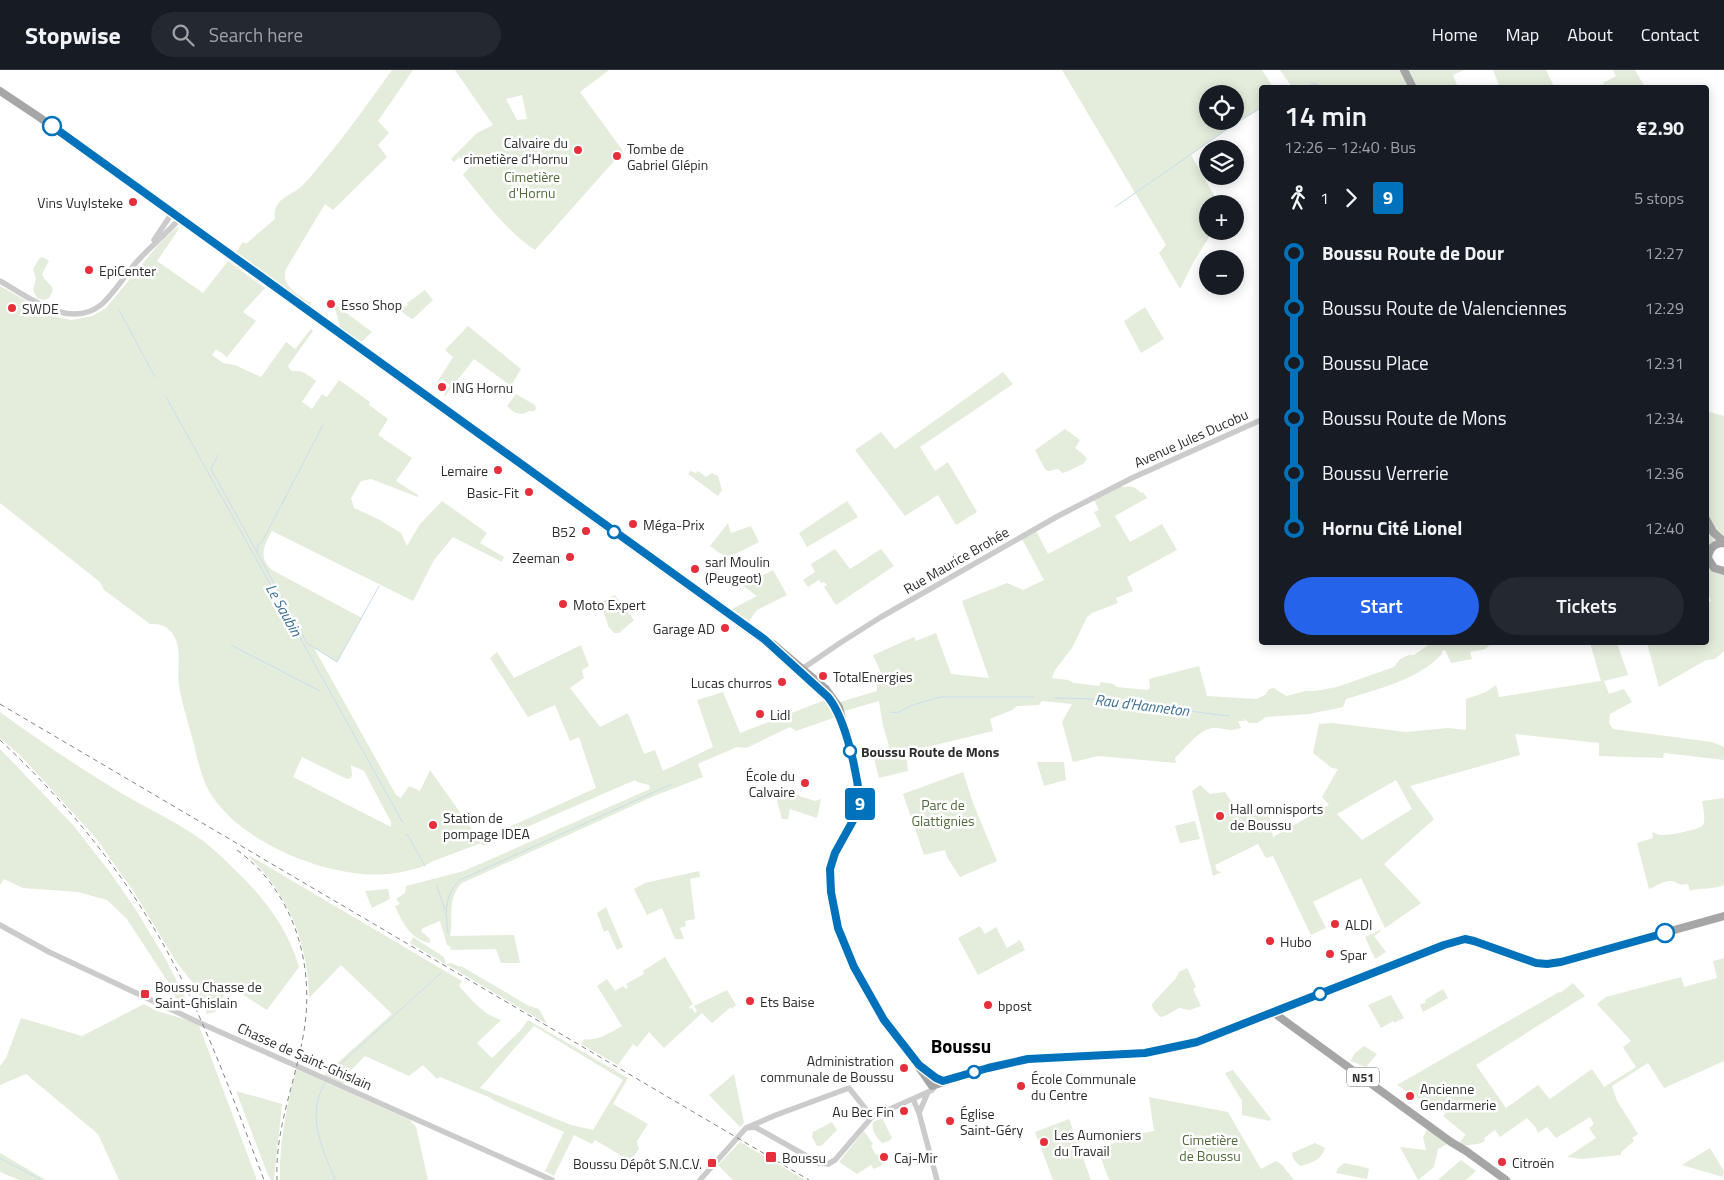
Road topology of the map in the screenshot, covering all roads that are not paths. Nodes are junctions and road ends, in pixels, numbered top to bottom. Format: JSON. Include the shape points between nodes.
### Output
{"nodes":[{"id":1,"x":1404,"y":70,"type":"edge"},
{"id":2,"x":1412,"y":85,"type":"edge"},
{"id":3,"x":0,"y":86,"type":"edge"},
{"id":4,"x":0,"y":91,"type":"edge"},
{"id":5,"x":39,"y":116,"type":"junction"},
{"id":6,"x":172,"y":213,"type":"junction"},
{"id":7,"x":180,"y":218,"type":"junction"},
{"id":8,"x":148,"y":250,"type":"junction"},
{"id":9,"x":0,"y":281,"type":"edge"},
{"id":10,"x":1259,"y":421,"type":"edge"},
{"id":11,"x":1132,"y":478,"type":"joint"},
{"id":12,"x":1709,"y":525,"type":"edge"},
{"id":13,"x":1713,"y":532,"type":"junction"},
{"id":14,"x":1724,"y":542,"type":"edge"},
{"id":15,"x":1713,"y":546,"type":"junction"},
{"id":16,"x":1723,"y":571,"type":"edge"},
{"id":17,"x":800,"y":670,"type":"junction"},
{"id":18,"x":1724,"y":916,"type":"edge"},
{"id":19,"x":0,"y":925,"type":"edge"},
{"id":20,"x":1274,"y":1013,"type":"junction"},
{"id":21,"x":932,"y":1085,"type":"junction"},
{"id":22,"x":913,"y":1099,"type":"junction"},
{"id":23,"x":919,"y":1113,"type":"junction"},
{"id":24,"x":872,"y":1117,"type":"junction"},
{"id":25,"x":746,"y":1128,"type":"junction"},
{"id":26,"x":1451,"y":1142,"type":"junction"},
{"id":27,"x":552,"y":1180,"type":"edge"},
{"id":28,"x":700,"y":1180,"type":"edge"},
{"id":29,"x":936,"y":1180,"type":"edge"},
{"id":30,"x":1500,"y":1180,"type":"edge"},
{"id":31,"x":1506,"y":1180,"type":"edge"}],
"edges":[{"from":1,"to":2,"type":"main road"},
{"from":3,"to":5,"type":"main road"},
{"from":4,"to":5,"type":"main road"},
{"from":5,"to":6,"type":"main road"},
{"from":6,"to":7,"type":"main road"},
{"from":6,"to":8,"type":"street"},
{"from":7,"to":8,"type":"street"},
{"from":7,"to":17,"type":"main road","via":[[764,639]]},
{"from":8,"to":9,"type":"street","via":[[102,303],[82,313],[66,314],[52,310]]},
{"from":10,"to":11,"type":"street","name":"Avenue Jules Ducobu"},
{"from":11,"to":17,"type":"street","name":"Rue Maurice Brohée","via":[[1058,516],[899,607]]},
{"from":12,"to":13,"type":"main road"},
{"from":13,"to":14,"type":"main road"},
{"from":13,"to":15,"type":"main road"},
{"from":14,"to":15,"type":"main road"},
{"from":15,"to":16,"type":"main road","via":[[1709,562]]},
{"from":17,"to":21,"type":"main road","via":[[837,707],[853,761],[860,806],[830,869],[836,920],[850,960],[867,992]]},
{"from":18,"to":20,"type":"main road","via":[[1549,964],[1532,962],[1468,939],[1458,941]]},
{"from":19,"to":27,"type":"street","name":"Chasse de Saint-Ghislain","via":[[192,1020]]},
{"from":20,"to":21,"type":"main road","via":[[1197,1042],[1168,1049],[1028,1059]]},
{"from":20,"to":26,"type":"main road","number":"N51"},
{"from":21,"to":22,"type":"street"},
{"from":21,"to":23,"type":"street"},
{"from":22,"to":23,"type":"street"},
{"from":22,"to":24,"type":"street"},
{"from":23,"to":29,"type":"street"},
{"from":24,"to":25,"type":"street","via":[[849,1088]]},
{"from":24,"to":25,"type":"street","via":[[830,1164],[822,1164],[758,1128]]},
{"from":25,"to":28,"type":"street"},
{"from":26,"to":30,"type":"main road","number":"N51"},
{"from":26,"to":31,"type":"main road","number":"N51"}]}
